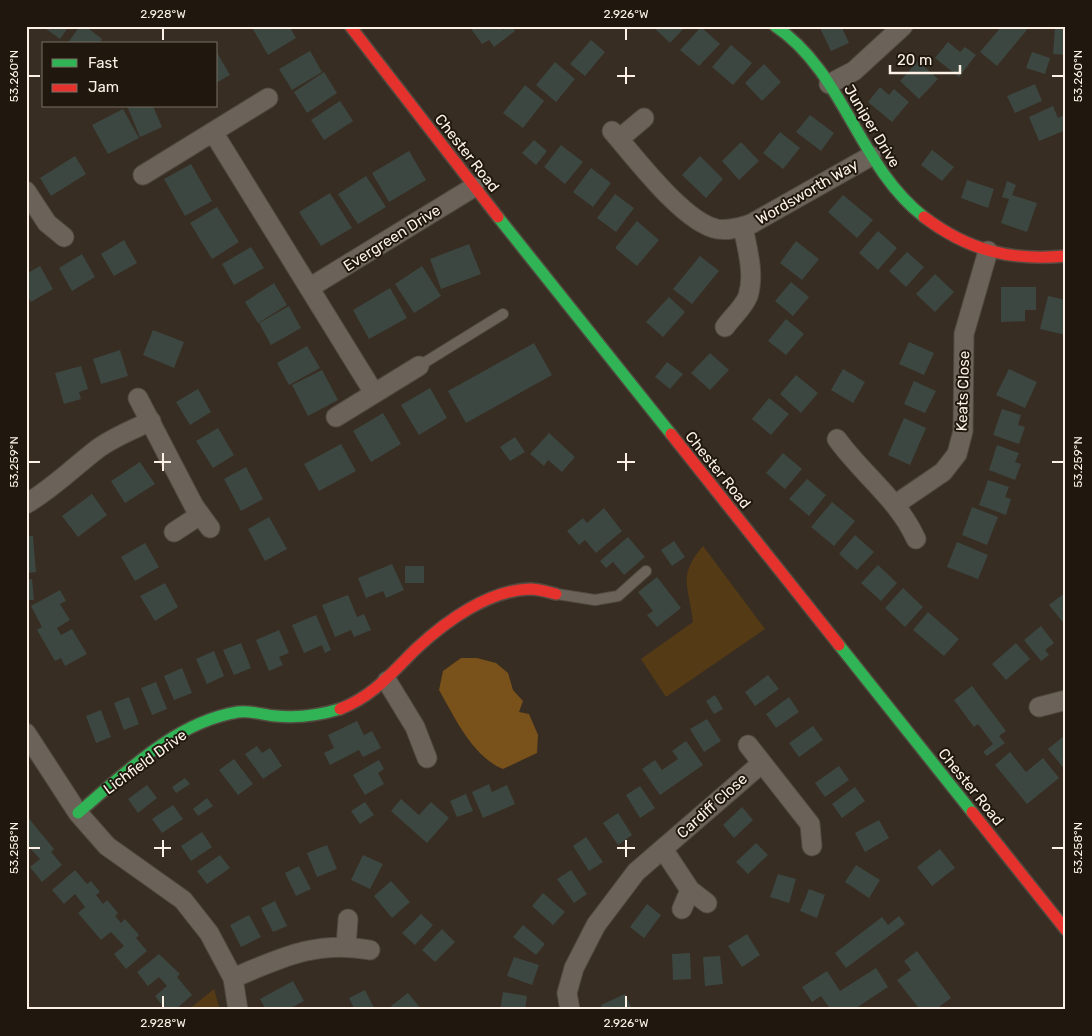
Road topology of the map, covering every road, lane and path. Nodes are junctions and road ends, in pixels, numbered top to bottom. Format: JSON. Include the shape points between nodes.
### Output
{"nodes":[{"id":1,"x":350,"y":26,"type":"edge"},
{"id":2,"x":775,"y":26,"type":"edge"},
{"id":3,"x":903,"y":26,"type":"edge"},
{"id":4,"x":829,"y":84,"type":"junction"},
{"id":5,"x":268,"y":98,"type":"dead end"},
{"id":6,"x":644,"y":118,"type":"dead end"},
{"id":7,"x":213,"y":132,"type":"junction"},
{"id":8,"x":871,"y":156,"type":"junction"},
{"id":9,"x":143,"y":175,"type":"dead end"},
{"id":10,"x":474,"y":187,"type":"junction"},
{"id":11,"x":26,"y":191,"type":"edge"},
{"id":12,"x":743,"y":227,"type":"junction"},
{"id":13,"x":64,"y":237,"type":"dead end"},
{"id":14,"x":988,"y":251,"type":"junction"},
{"id":15,"x":1066,"y":256,"type":"edge"},
{"id":16,"x":309,"y":288,"type":"junction"},
{"id":17,"x":503,"y":314,"type":"dead end"},
{"id":18,"x":725,"y":327,"type":"dead end"},
{"id":19,"x":419,"y":366,"type":"joint"},
{"id":20,"x":374,"y":393,"type":"junction"},
{"id":21,"x":138,"y":398,"type":"dead end"},
{"id":22,"x":336,"y":417,"type":"dead end"},
{"id":23,"x":151,"y":421,"type":"junction"},
{"id":24,"x":836,"y":439,"type":"dead end"},
{"id":25,"x":26,"y":504,"type":"edge"},
{"id":26,"x":896,"y":504,"type":"junction"},
{"id":27,"x":174,"y":532,"type":"dead end"},
{"id":28,"x":916,"y":539,"type":"dead end"},
{"id":29,"x":646,"y":571,"type":"dead end"},
{"id":30,"x":556,"y":594,"type":"joint"},
{"id":31,"x":387,"y":681,"type":"junction"},
{"id":32,"x":1066,"y":700,"type":"edge"},
{"id":33,"x":1039,"y":707,"type":"dead end"},
{"id":34,"x":26,"y":732,"type":"edge"},
{"id":35,"x":748,"y":745,"type":"dead end"},
{"id":36,"x":427,"y":758,"type":"dead end"},
{"id":37,"x":762,"y":763,"type":"junction"},
{"id":38,"x":78,"y":813,"type":"junction"},
{"id":39,"x":812,"y":846,"type":"dead end"},
{"id":40,"x":663,"y":849,"type":"junction"},
{"id":41,"x":690,"y":890,"type":"junction"},
{"id":42,"x":707,"y":902,"type":"dead end"},
{"id":43,"x":682,"y":909,"type":"dead end"},
{"id":44,"x":348,"y":919,"type":"dead end"},
{"id":45,"x":1066,"y":930,"type":"edge"},
{"id":46,"x":346,"y":946,"type":"junction"},
{"id":47,"x":370,"y":950,"type":"dead end"},
{"id":48,"x":233,"y":978,"type":"junction"},
{"id":49,"x":238,"y":1010,"type":"edge"},
{"id":50,"x":570,"y":1010,"type":"edge"}],
"edges":[{"from":1,"to":10,"type":"main road","name":"Chester Road"},
{"from":2,"to":4,"type":"main road","name":"Juniper Drive","via":[[797,45]]},
{"from":3,"to":4,"type":"street","via":[[854,71]]},
{"from":4,"to":8,"type":"main road","name":"Juniper Drive"},
{"from":5,"to":7,"type":"street"},
{"from":6,"to":12,"type":"street","name":"Wordsworth Way","via":[[615,135],[680,207],[716,229]]},
{"from":7,"to":9,"type":"street"},
{"from":7,"to":16,"type":"street"},
{"from":8,"to":12,"type":"street","name":"Wordsworth Way","via":[[770,215]]},
{"from":8,"to":14,"type":"main road","name":"Juniper Drive","via":[[902,199],[926,220],[961,242]]},
{"from":10,"to":16,"type":"street","name":"Evergreen Drive"},
{"from":10,"to":45,"type":"main road","name":"Chester Road"},
{"from":11,"to":13,"type":"street","via":[[48,223]]},
{"from":12,"to":18,"type":"street","name":"Wordsworth Way","via":[[749,260],[748,297]]},
{"from":14,"to":15,"type":"main road","name":"Juniper Drive","via":[[1024,257]]},
{"from":14,"to":26,"type":"street","name":"Keats Close","via":[[964,334],[964,432],[957,454],[943,472]]},
{"from":16,"to":20,"type":"street"},
{"from":17,"to":19,"type":"lane"},
{"from":19,"to":20,"type":"street"},
{"from":20,"to":22,"type":"street"},
{"from":21,"to":23,"type":"street"},
{"from":23,"to":25,"type":"street","via":[[114,438]]},
{"from":23,"to":27,"type":"street","via":[[205,522]]},
{"from":24,"to":26,"type":"street"},
{"from":26,"to":28,"type":"street"},
{"from":29,"to":30,"type":"lane","via":[[618,596],[595,600]]},
{"from":30,"to":31,"type":"main road","name":"Lichfield Drive","via":[[529,588],[487,601],[436,630]]},
{"from":31,"to":36,"type":"street","via":[[415,727]]},
{"from":31,"to":38,"type":"main road","name":"Lichfield Drive","via":[[356,702],[322,714],[280,716],[238,712],[208,720],[156,751]]},
{"from":32,"to":33,"type":"street"},
{"from":34,"to":38,"type":"street"},
{"from":35,"to":37,"type":"street","name":"Cardiff Close"},
{"from":37,"to":39,"type":"street","name":"Cardiff Close","via":[[810,824]]},
{"from":37,"to":40,"type":"street","name":"Cardiff Close"},
{"from":38,"to":48,"type":"street","via":[[107,846],[183,900],[209,933]]},
{"from":40,"to":41,"type":"street","name":"Cardiff Close"},
{"from":40,"to":50,"type":"street","name":"Cardiff Close","via":[[636,872],[596,925],[574,968],[567,993]]},
{"from":41,"to":42,"type":"street","name":"Cardiff Close"},
{"from":41,"to":43,"type":"street"},
{"from":44,"to":46,"type":"street"},
{"from":46,"to":47,"type":"street"},
{"from":46,"to":48,"type":"street","via":[[297,952]]},
{"from":48,"to":49,"type":"street"}]}
